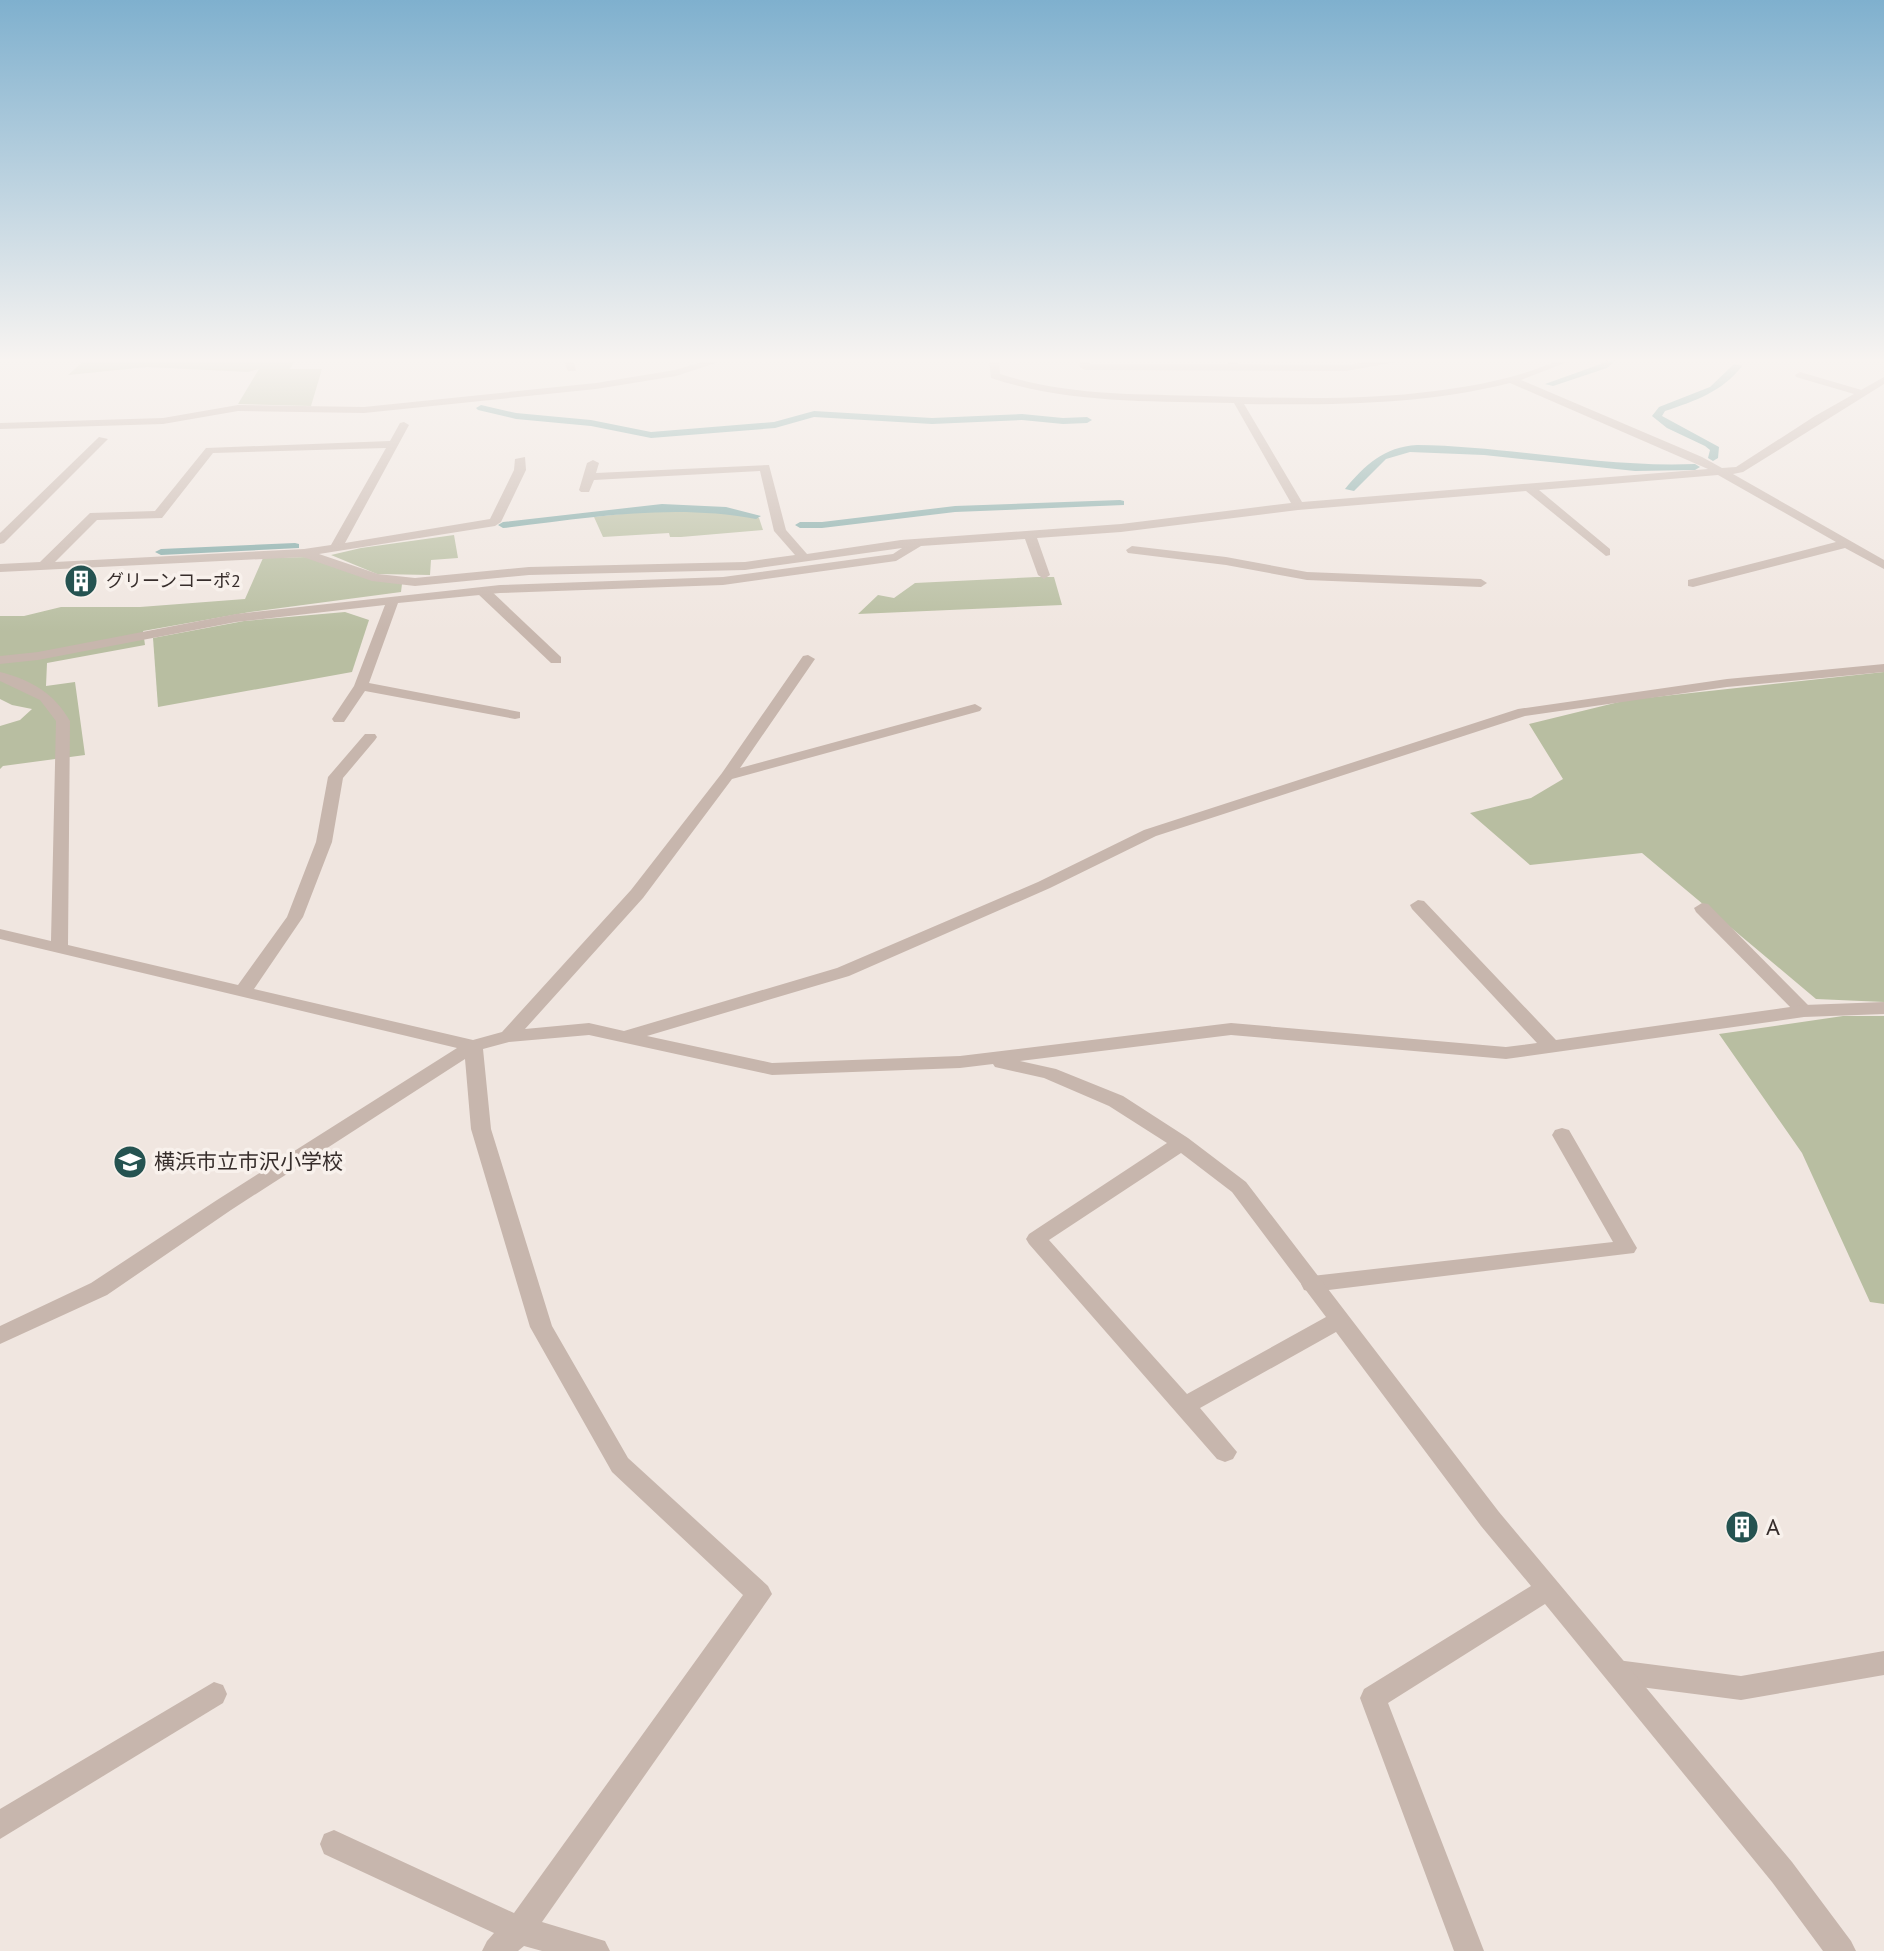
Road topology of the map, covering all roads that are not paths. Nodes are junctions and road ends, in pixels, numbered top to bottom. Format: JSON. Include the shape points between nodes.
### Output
{"nodes":[{"id":1,"x":92,"y":450,"type":"edge"},
{"id":2,"x":210,"y":450,"type":"edge"},
{"id":3,"x":391,"y":450,"type":"edge"},
{"id":4,"x":1266,"y":450,"type":"edge"},
{"id":5,"x":1677,"y":450,"type":"edge"},
{"id":6,"x":1771,"y":450,"type":"edge"},
{"id":7,"x":521,"y":458,"type":"dead end"},
{"id":8,"x":593,"y":463,"type":"dead end"},
{"id":9,"x":1719,"y":472,"type":"junction"},
{"id":10,"x":589,"y":477,"type":"junction"},
{"id":11,"x":1527,"y":486,"type":"junction"},
{"id":12,"x":585,"y":490,"type":"dead end"},
{"id":13,"x":1298,"y":506,"type":"junction"},
{"id":14,"x":1121,"y":528,"type":"junction"},
{"id":15,"x":1030,"y":536,"type":"junction"},
{"id":16,"x":0,"y":540,"type":"edge"},
{"id":17,"x":919,"y":542,"type":"junction"},
{"id":18,"x":1848,"y":543,"type":"junction"},
{"id":19,"x":335,"y":550,"type":"junction"},
{"id":20,"x":1132,"y":550,"type":"junction"},
{"id":21,"x":1606,"y":552,"type":"dead end"},
{"id":22,"x":304,"y":553,"type":"junction"},
{"id":23,"x":802,"y":556,"type":"junction"},
{"id":24,"x":1884,"y":565,"type":"edge"},
{"id":25,"x":43,"y":566,"type":"junction"},
{"id":26,"x":1139,"y":566,"type":"dead end"},
{"id":27,"x":0,"y":568,"type":"edge"},
{"id":28,"x":1044,"y":575,"type":"dead end"},
{"id":29,"x":1481,"y":583,"type":"dead end"},
{"id":30,"x":1693,"y":583,"type":"dead end"},
{"id":31,"x":483,"y":591,"type":"junction"},
{"id":32,"x":393,"y":600,"type":"junction"},
{"id":33,"x":808,"y":659,"type":"dead end"},
{"id":34,"x":0,"y":660,"type":"edge"},
{"id":35,"x":556,"y":660,"type":"dead end"},
{"id":36,"x":1884,"y":668,"type":"edge"},
{"id":37,"x":0,"y":676,"type":"edge"},
{"id":38,"x":361,"y":686,"type":"junction"},
{"id":39,"x":975,"y":708,"type":"dead end"},
{"id":40,"x":515,"y":715,"type":"dead end"},
{"id":41,"x":339,"y":719,"type":"dead end"},
{"id":42,"x":370,"y":737,"type":"dead end"},
{"id":43,"x":727,"y":776,"type":"junction"},
{"id":44,"x":1418,"y":905,"type":"dead end"},
{"id":45,"x":1702,"y":908,"type":"dead end"},
{"id":46,"x":0,"y":934,"type":"edge"},
{"id":47,"x":59,"y":947,"type":"junction"},
{"id":48,"x":243,"y":991,"type":"junction"},
{"id":49,"x":1884,"y":1008,"type":"edge"},
{"id":50,"x":1804,"y":1010,"type":"junction"},
{"id":51,"x":508,"y":1036,"type":"junction"},
{"id":52,"x":627,"y":1036,"type":"junction"},
{"id":53,"x":474,"y":1046,"type":"junction"},
{"id":54,"x":1551,"y":1046,"type":"junction"},
{"id":55,"x":960,"y":1062,"type":"junction"},
{"id":56,"x":1562,"y":1135,"type":"dead end"},
{"id":57,"x":1181,"y":1143,"type":"junction"},
{"id":58,"x":1312,"y":1284,"type":"junction"},
{"id":59,"x":1339,"y":1320,"type":"junction"},
{"id":60,"x":0,"y":1336,"type":"edge"},
{"id":61,"x":1185,"y":1406,"type":"junction"},
{"id":62,"x":1225,"y":1452,"type":"dead end"},
{"id":63,"x":1548,"y":1589,"type":"junction"},
{"id":64,"x":1884,"y":1663,"type":"edge"},
{"id":65,"x":1617,"y":1672,"type":"junction"},
{"id":66,"x":214,"y":1694,"type":"dead end"},
{"id":67,"x":0,"y":1825,"type":"edge"},
{"id":68,"x":334,"y":1843,"type":"dead end"},
{"id":69,"x":519,"y":1930,"type":"junction"},
{"id":70,"x":497,"y":1951,"type":"edge"},
{"id":71,"x":595,"y":1951,"type":"edge"},
{"id":72,"x":1469,"y":1951,"type":"edge"},
{"id":73,"x":1841,"y":1951,"type":"edge"}],
"edges":[{"from":1,"to":16,"type":"street"},
{"from":2,"to":25,"type":"street","via":[[158,515],[94,516]]},
{"from":3,"to":19,"type":"street"},
{"from":4,"to":13,"type":"street"},
{"from":5,"to":9,"type":"street"},
{"from":6,"to":9,"type":"street","via":[[1739,470]]},
{"from":7,"to":19,"type":"street","via":[[520,470],[495,522]]},
{"from":8,"to":10,"type":"street"},
{"from":9,"to":11,"type":"street"},
{"from":9,"to":18,"type":"street"},
{"from":10,"to":12,"type":"street"},
{"from":10,"to":23,"type":"street","via":[[765,467],[780,531]]},
{"from":11,"to":13,"type":"street"},
{"from":11,"to":21,"type":"street"},
{"from":13,"to":14,"type":"street"},
{"from":14,"to":15,"type":"street"},
{"from":14,"to":20,"type":"street"},
{"from":15,"to":17,"type":"street"},
{"from":15,"to":28,"type":"street"},
{"from":17,"to":23,"type":"street"},
{"from":17,"to":31,"type":"street","via":[[896,558],[723,581]]},
{"from":18,"to":24,"type":"street"},
{"from":18,"to":30,"type":"street"},
{"from":19,"to":22,"type":"street"},
{"from":20,"to":26,"type":"street"},
{"from":20,"to":29,"type":"street","via":[[1307,576]]},
{"from":22,"to":23,"type":"street","via":[[376,579],[415,582],[529,570],[745,566]]},
{"from":22,"to":25,"type":"street"},
{"from":25,"to":27,"type":"street"},
{"from":31,"to":32,"type":"street"},
{"from":31,"to":35,"type":"street"},
{"from":32,"to":34,"type":"street","via":[[236,618]]},
{"from":32,"to":38,"type":"street"},
{"from":33,"to":43,"type":"street"},
{"from":36,"to":52,"type":"street","via":[[1727,683],[1523,712],[1150,833],[1044,885],[843,972]]},
{"from":37,"to":47,"type":"street","via":[[54,702],[63,721]]},
{"from":38,"to":40,"type":"street"},
{"from":38,"to":41,"type":"street"},
{"from":39,"to":43,"type":"street"},
{"from":42,"to":48,"type":"street","via":[[336,777],[324,842],[295,917]]},
{"from":43,"to":51,"type":"street","via":[[637,894]]},
{"from":44,"to":54,"type":"street"},
{"from":45,"to":50,"type":"street"},
{"from":46,"to":47,"type":"street"},
{"from":47,"to":48,"type":"street"},
{"from":48,"to":53,"type":"street"},
{"from":49,"to":50,"type":"street"},
{"from":50,"to":54,"type":"street"},
{"from":51,"to":52,"type":"street","via":[[589,1029]]},
{"from":51,"to":53,"type":"street"},
{"from":52,"to":55,"type":"street","via":[[772,1069]]},
{"from":53,"to":60,"type":"street","via":[[99,1289]]},
{"from":53,"to":69,"type":"street","via":[[481,1129],[541,1327],[620,1465],[759,1594]]},
{"from":54,"to":55,"type":"street","via":[[1507,1053],[1231,1029]]},
{"from":55,"to":57,"type":"street","via":[[1008,1063],[1049,1073],[1116,1101]]},
{"from":56,"to":58,"type":"street","via":[[1627,1248]]},
{"from":57,"to":58,"type":"street","via":[[1238,1187]]},
{"from":57,"to":61,"type":"street","via":[[1036,1239]]},
{"from":58,"to":59,"type":"street"},
{"from":59,"to":61,"type":"street"},
{"from":59,"to":63,"type":"street"},
{"from":61,"to":62,"type":"street"},
{"from":63,"to":65,"type":"street"},
{"from":63,"to":72,"type":"street","via":[[1373,1698]]},
{"from":64,"to":65,"type":"street","via":[[1741,1688]]},
{"from":65,"to":73,"type":"street"},
{"from":66,"to":67,"type":"street"},
{"from":68,"to":69,"type":"street"},
{"from":69,"to":70,"type":"street"},
{"from":69,"to":71,"type":"street"}]}
